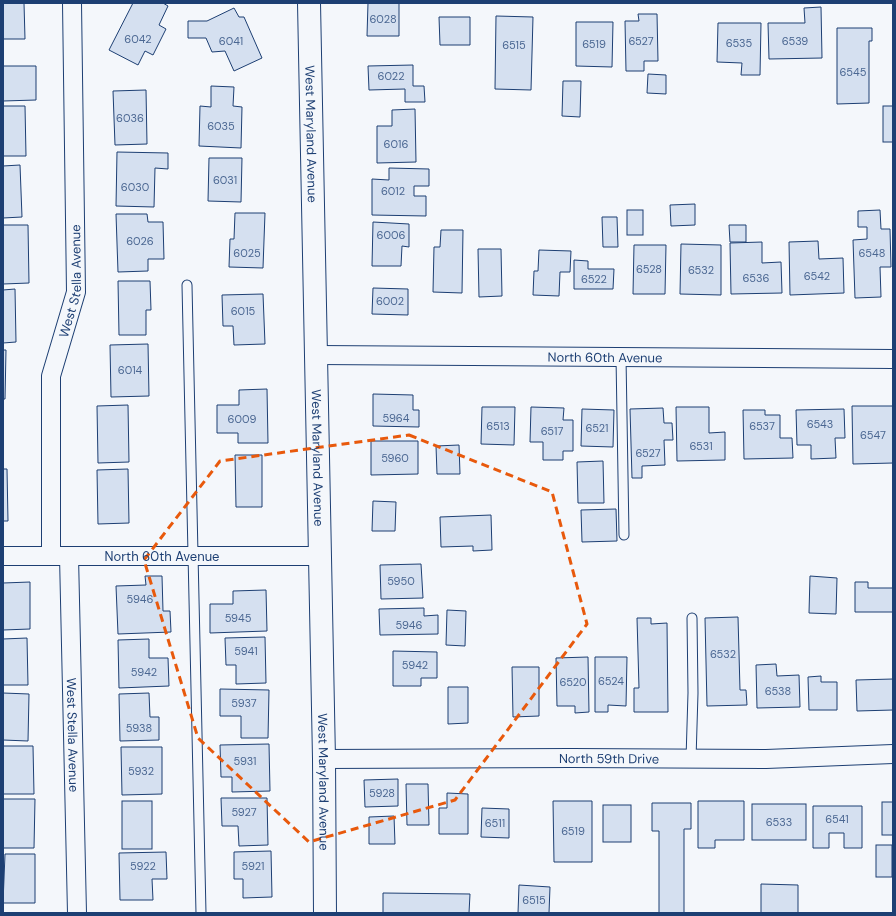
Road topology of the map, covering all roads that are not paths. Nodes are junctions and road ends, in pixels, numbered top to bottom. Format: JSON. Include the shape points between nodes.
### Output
{"nodes":[{"id":1,"x":72,"y":3,"type":"edge"},
{"id":2,"x":309,"y":3,"type":"edge"},
{"id":3,"x":187,"y":285,"type":"dead end"},
{"id":4,"x":316,"y":355,"type":"junction"},
{"id":5,"x":621,"y":357,"type":"junction"},
{"id":6,"x":893,"y":359,"type":"edge"},
{"id":7,"x":624,"y":535,"type":"dead end"},
{"id":8,"x":3,"y":556,"type":"edge"},
{"id":9,"x":51,"y":556,"type":"junction"},
{"id":10,"x":69,"y":556,"type":"junction"},
{"id":11,"x":193,"y":556,"type":"junction"},
{"id":12,"x":320,"y":556,"type":"junction"},
{"id":13,"x":692,"y":618,"type":"dead end"},
{"id":14,"x":893,"y":754,"type":"edge"},
{"id":15,"x":691,"y":759,"type":"junction"},
{"id":16,"x":324,"y":760,"type":"junction"},
{"id":17,"x":77,"y":913,"type":"edge"},
{"id":18,"x":201,"y":913,"type":"edge"},
{"id":19,"x":325,"y":913,"type":"edge"}],
"edges":[{"from":1,"to":9,"type":"street","name":"West Stella Avenue","via":[[76,292],[51,376]]},
{"from":2,"to":4,"type":"street","name":"West Maryland Avenue"},
{"from":3,"to":11,"type":"lane"},
{"from":4,"to":5,"type":"street","name":"North 60th Avenue"},
{"from":4,"to":12,"type":"street","name":"West Maryland Avenue"},
{"from":5,"to":6,"type":"street","name":"North 60th Avenue"},
{"from":5,"to":7,"type":"lane"},
{"from":8,"to":9,"type":"street","name":"North 60th Avenue"},
{"from":9,"to":10,"type":"street","name":"North 60th Avenue"},
{"from":10,"to":11,"type":"street","name":"North 60th Avenue"},
{"from":10,"to":17,"type":"street","name":"West Stella Avenue"},
{"from":11,"to":12,"type":"street","name":"North 60th Avenue"},
{"from":11,"to":18,"type":"lane"},
{"from":12,"to":16,"type":"street","name":"West Maryland Avenue"},
{"from":13,"to":15,"type":"lane"},
{"from":14,"to":15,"type":"street","name":"North 59th Drive","via":[[766,760]]},
{"from":15,"to":16,"type":"street","name":"North 59th Drive"},
{"from":16,"to":19,"type":"street","name":"West Maryland Avenue"}]}
